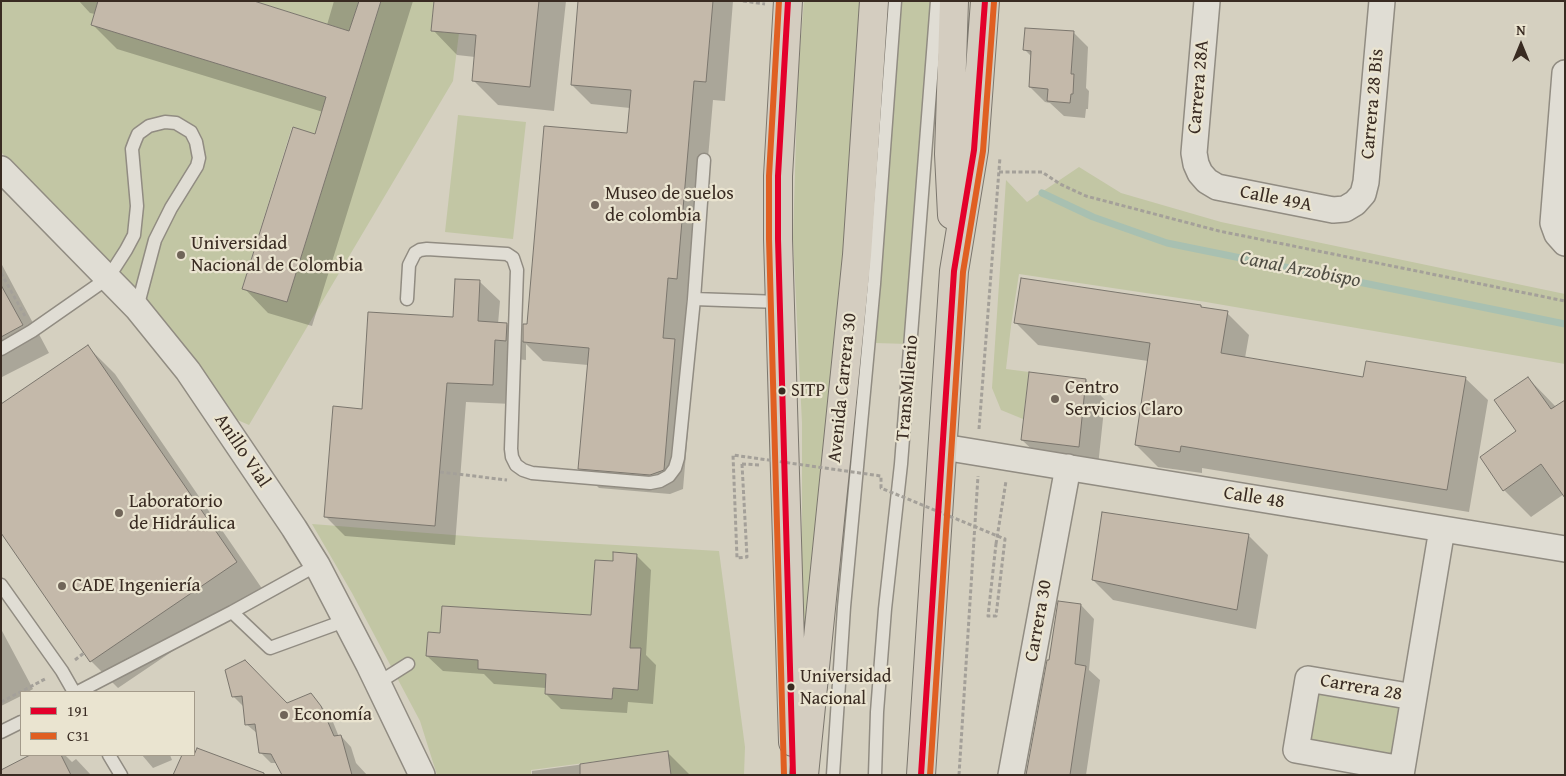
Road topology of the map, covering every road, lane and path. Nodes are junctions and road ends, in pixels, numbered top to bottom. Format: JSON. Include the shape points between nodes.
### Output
{"nodes":[{"id":1,"x":788,"y":1,"type":"edge"},
{"id":2,"x":874,"y":1,"type":"edge"},
{"id":3,"x":895,"y":1,"type":"edge"},
{"id":4,"x":937,"y":1,"type":"edge"},
{"id":5,"x":954,"y":1,"type":"edge"},
{"id":6,"x":984,"y":1,"type":"edge"},
{"id":7,"x":1206,"y":1,"type":"edge"},
{"id":8,"x":1382,"y":1,"type":"edge"},
{"id":9,"x":1565,"y":73,"type":"edge"},
{"id":10,"x":1000,"y":154,"type":"dead end"},
{"id":11,"x":704,"y":160,"type":"dead end"},
{"id":12,"x":1,"y":169,"type":"edge"},
{"id":13,"x":999,"y":172,"type":"junction"},
{"id":14,"x":1200,"y":173,"type":"joint"},
{"id":15,"x":1355,"y":203,"type":"joint"},
{"id":16,"x":1561,"y":239,"type":"edge"},
{"id":17,"x":954,"y":271,"type":"junction"},
{"id":18,"x":1,"y":272,"type":"edge"},
{"id":19,"x":108,"y":278,"type":"junction"},
{"id":20,"x":407,"y":299,"type":"dead end"},
{"id":21,"x":694,"y":299,"type":"junction"},
{"id":22,"x":1565,"y":301,"type":"edge"},
{"id":23,"x":780,"y":302,"type":"junction"},
{"id":24,"x":137,"y":308,"type":"junction"},
{"id":25,"x":29,"y":324,"type":"dead end"},
{"id":26,"x":1,"y":349,"type":"edge"},
{"id":27,"x":980,"y":402,"type":"dead end"},
{"id":28,"x":943,"y":447,"type":"junction"},
{"id":29,"x":1010,"y":458,"type":"junction"},
{"id":30,"x":742,"y":464,"type":"dead end"},
{"id":31,"x":1068,"y":467,"type":"junction"},
{"id":32,"x":440,"y":472,"type":"dead end"},
{"id":33,"x":508,"y":480,"type":"dead end"},
{"id":34,"x":977,"y":485,"type":"dead end"},
{"id":35,"x":1442,"y":529,"type":"junction"},
{"id":36,"x":1565,"y":549,"type":"edge"},
{"id":37,"x":317,"y":565,"type":"junction"},
{"id":38,"x":1,"y":585,"type":"edge"},
{"id":39,"x":232,"y":612,"type":"junction"},
{"id":40,"x":347,"y":620,"type":"junction"},
{"id":41,"x":408,"y":664,"type":"dead end"},
{"id":42,"x":378,"y":683,"type":"junction"},
{"id":43,"x":75,"y":691,"type":"edge"},
{"id":44,"x":78,"y":691,"type":"edge"},
{"id":45,"x":1414,"y":698,"type":"junction"},
{"id":46,"x":20,"y":722,"type":"edge"},
{"id":47,"x":1,"y":732,"type":"edge"},
{"id":48,"x":110,"y":756,"type":"edge"},
{"id":49,"x":1401,"y":772,"type":"edge"},
{"id":50,"x":121,"y":775,"type":"edge"},
{"id":51,"x":422,"y":775,"type":"edge"},
{"id":52,"x":793,"y":775,"type":"edge"},
{"id":53,"x":804,"y":775,"type":"edge"},
{"id":54,"x":833,"y":775,"type":"edge"},
{"id":55,"x":874,"y":775,"type":"edge"},
{"id":56,"x":920,"y":775,"type":"edge"},
{"id":57,"x":959,"y":775,"type":"edge"},
{"id":58,"x":1011,"y":775,"type":"edge"}],
"edges":[{"from":1,"to":23,"type":"highway","via":[[778,176]]},
{"from":2,"to":53,"type":"highway","name":"Avenida Carrera 30","via":[[857,255]]},
{"from":3,"to":54,"type":"lane"},
{"from":4,"to":55,"type":"lane","name":"TransMilenio","via":[[902,464],[885,609]]},
{"from":5,"to":17,"type":"highway","via":[[949,154]]},
{"from":6,"to":17,"type":"highway","via":[[974,150]]},
{"from":7,"to":14,"type":"street","name":"Carrera 28A","via":[[1194,152]]},
{"from":8,"to":15,"type":"street","name":"Carrera 28 Bis","via":[[1366,182]]},
{"from":9,"to":16,"type":"street","via":[[1553,223]]},
{"from":10,"to":13,"type":"path"},
{"from":11,"to":21,"type":"lane"},
{"from":12,"to":19,"type":"street","name":"Anillo Vial"},
{"from":13,"to":22,"type":"path","via":[[1042,172],[1086,196],[1209,228]]},
{"from":13,"to":27,"type":"path"},
{"from":14,"to":15,"type":"street","name":"Calle 49A","via":[[1217,187],[1333,210],[1345,209]]},
{"from":17,"to":28,"type":"highway"},
{"from":18,"to":25,"type":"path"},
{"from":19,"to":24,"type":"street","name":"Anillo Vial"},
{"from":19,"to":24,"type":"lane","via":[[134,235],[137,206],[132,149],[135,140],[143,130],[156,123],[176,123],[191,132],[199,158],[158,232]]},
{"from":19,"to":26,"type":"lane"},
{"from":20,"to":21,"type":"lane","via":[[409,265],[411,258],[420,250],[507,254],[513,258],[517,270],[511,449],[516,465],[532,473],[650,483],[669,476],[678,458]]},
{"from":21,"to":23,"type":"lane"},
{"from":23,"to":52,"type":"highway"},
{"from":24,"to":37,"type":"street","name":"Anillo Vial","via":[[188,371]]},
{"from":28,"to":29,"type":"street","name":"Calle 48"},
{"from":28,"to":56,"type":"highway"},
{"from":29,"to":30,"type":"path","bridge":true,"via":[[996,544],[988,616],[996,616],[1005,539],[881,488],[881,476],[733,455],[737,558],[746,557]]},
{"from":29,"to":31,"type":"street","name":"Calle 48"},
{"from":31,"to":35,"type":"street","name":"Calle 48"},
{"from":31,"to":58,"type":"street","name":"Carrera 30"},
{"from":32,"to":33,"type":"path"},
{"from":34,"to":57,"type":"path"},
{"from":35,"to":36,"type":"street","name":"Calle 48"},
{"from":35,"to":45,"type":"street","name":"Carrera 28"},
{"from":37,"to":39,"type":"lane"},
{"from":37,"to":40,"type":"street","name":"Anillo Vial"},
{"from":38,"to":43,"type":"lane"},
{"from":39,"to":40,"type":"lane","via":[[270,648]]},
{"from":39,"to":44,"type":"lane"},
{"from":40,"to":42,"type":"street","name":"Anillo Vial"},
{"from":41,"to":42,"type":"lane"},
{"from":42,"to":51,"type":"street","name":"Anillo Vial"},
{"from":45,"to":49,"type":"street","name":"Carrera 28"},
{"from":45,"to":49,"type":"street","name":"Carrera 28","via":[[1308,679],[1297,741],[1296,750]]},
{"from":46,"to":47,"type":"lane"},
{"from":48,"to":50,"type":"lane"}]}
